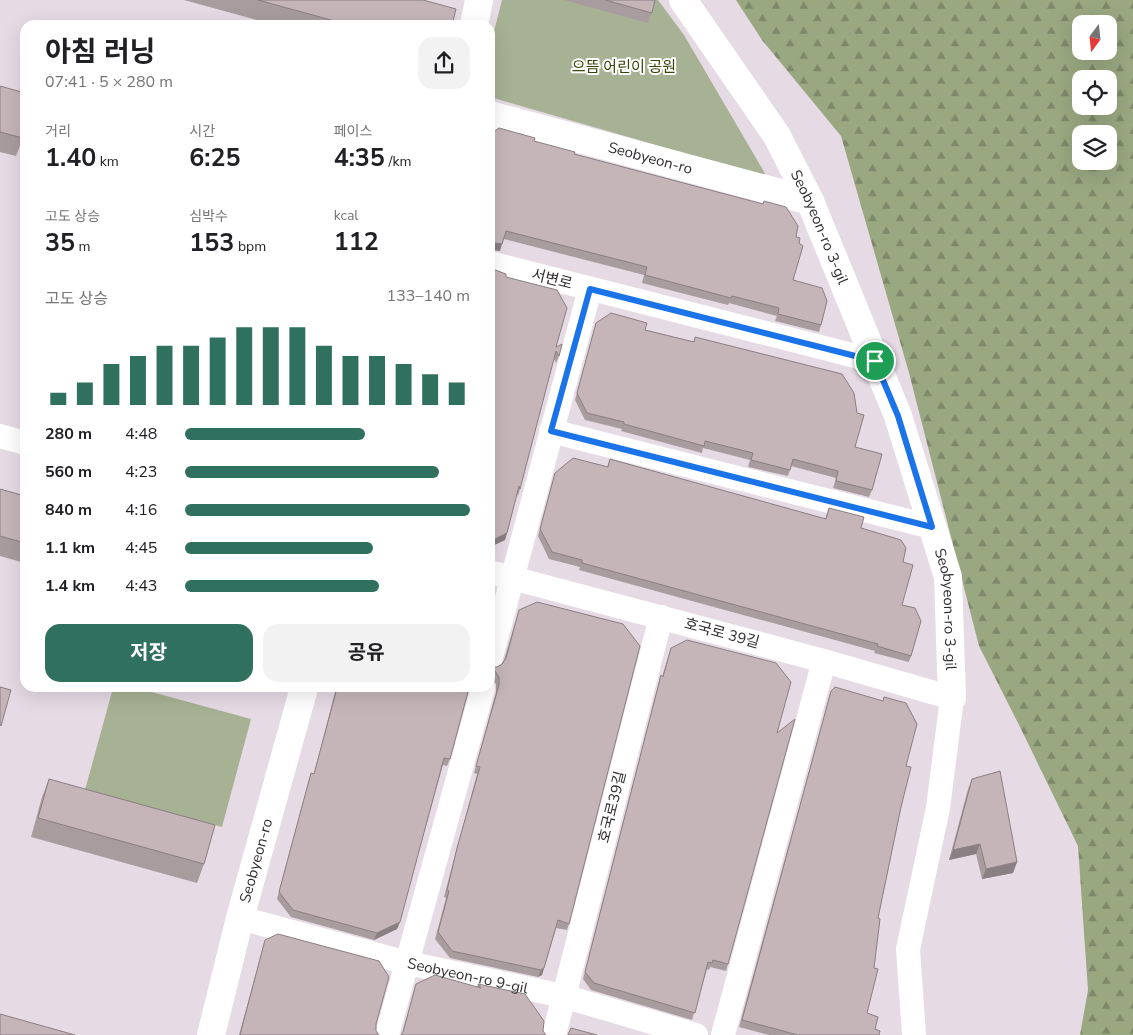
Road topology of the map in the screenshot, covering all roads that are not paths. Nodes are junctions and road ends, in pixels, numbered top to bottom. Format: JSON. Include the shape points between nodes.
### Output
{"nodes":[{"id":1,"x":479,"y":0,"type":"edge"},
{"id":2,"x":683,"y":0,"type":"edge"},
{"id":3,"x":475,"y":20,"type":"edge"},
{"id":4,"x":495,"y":115,"type":"edge"},
{"id":5,"x":810,"y":201,"type":"junction"},
{"id":6,"x":495,"y":264,"type":"edge"},
{"id":7,"x":590,"y":289,"type":"junction"},
{"id":8,"x":875,"y":361,"type":"junction"},
{"id":9,"x":551,"y":431,"type":"junction"},
{"id":10,"x":0,"y":436,"type":"edge"},
{"id":11,"x":20,"y":442,"type":"edge"},
{"id":12,"x":932,"y":527,"type":"junction"},
{"id":13,"x":495,"y":573,"type":"edge"},
{"id":14,"x":512,"y":578,"type":"junction"},
{"id":15,"x":660,"y":617,"type":"junction"},
{"id":16,"x":495,"y":642,"type":"edge"},
{"id":17,"x":824,"y":661,"type":"junction"},
{"id":18,"x":303,"y":692,"type":"edge"},
{"id":19,"x":482,"y":692,"type":"edge"},
{"id":20,"x":952,"y":698,"type":"junction"},
{"id":21,"x":240,"y":918,"type":"junction"},
{"id":22,"x":408,"y":963,"type":"junction"},
{"id":23,"x":563,"y":996,"type":"junction"},
{"id":24,"x":211,"y":1035,"type":"edge"},
{"id":25,"x":387,"y":1035,"type":"edge"},
{"id":26,"x":554,"y":1035,"type":"edge"},
{"id":27,"x":696,"y":1035,"type":"edge"},
{"id":28,"x":723,"y":1035,"type":"edge"},
{"id":29,"x":914,"y":1035,"type":"edge"}],
"edges":[{"from":1,"to":3,"type":"street"},
{"from":2,"to":5,"type":"street","name":"Seobyeon-ro 3-gil","via":[[777,136]]},
{"from":4,"to":5,"type":"street","name":"Seobyeon-ro"},
{"from":5,"to":8,"type":"street","name":"Seobyeon-ro 3-gil"},
{"from":6,"to":7,"type":"street","name":"서변로"},
{"from":7,"to":8,"type":"street","name":"서변로"},
{"from":7,"to":9,"type":"street"},
{"from":8,"to":12,"type":"street","name":"Seobyeon-ro 3-gil","via":[[898,416]]},
{"from":9,"to":12,"type":"street"},
{"from":9,"to":14,"type":"street"},
{"from":10,"to":11,"type":"street"},
{"from":12,"to":20,"type":"street","name":"Seobyeon-ro 3-gil","via":[[948,577]]},
{"from":13,"to":14,"type":"street","name":"호국로 39길"},
{"from":14,"to":15,"type":"street","name":"호국로 39길"},
{"from":14,"to":16,"type":"street"},
{"from":15,"to":17,"type":"street","name":"호국로 39길"},
{"from":15,"to":23,"type":"street","name":"호국로39길"},
{"from":17,"to":20,"type":"street","name":"호국로 39길"},
{"from":17,"to":28,"type":"street"},
{"from":18,"to":21,"type":"street","name":"Seobyeon-ro"},
{"from":19,"to":22,"type":"street"},
{"from":20,"to":29,"type":"street","name":"Seobyeon-ro 3-gil","via":[[938,808],[908,949]]},
{"from":21,"to":22,"type":"street","name":"Seobyeon-ro 9-gil"},
{"from":21,"to":24,"type":"street","name":"Seobyeon-ro"},
{"from":22,"to":23,"type":"street","name":"Seobyeon-ro 9-gil"},
{"from":22,"to":25,"type":"street"},
{"from":23,"to":26,"type":"street","name":"호국로39길"},
{"from":23,"to":27,"type":"street","name":"Seobyeon-ro 9-gil"}]}
